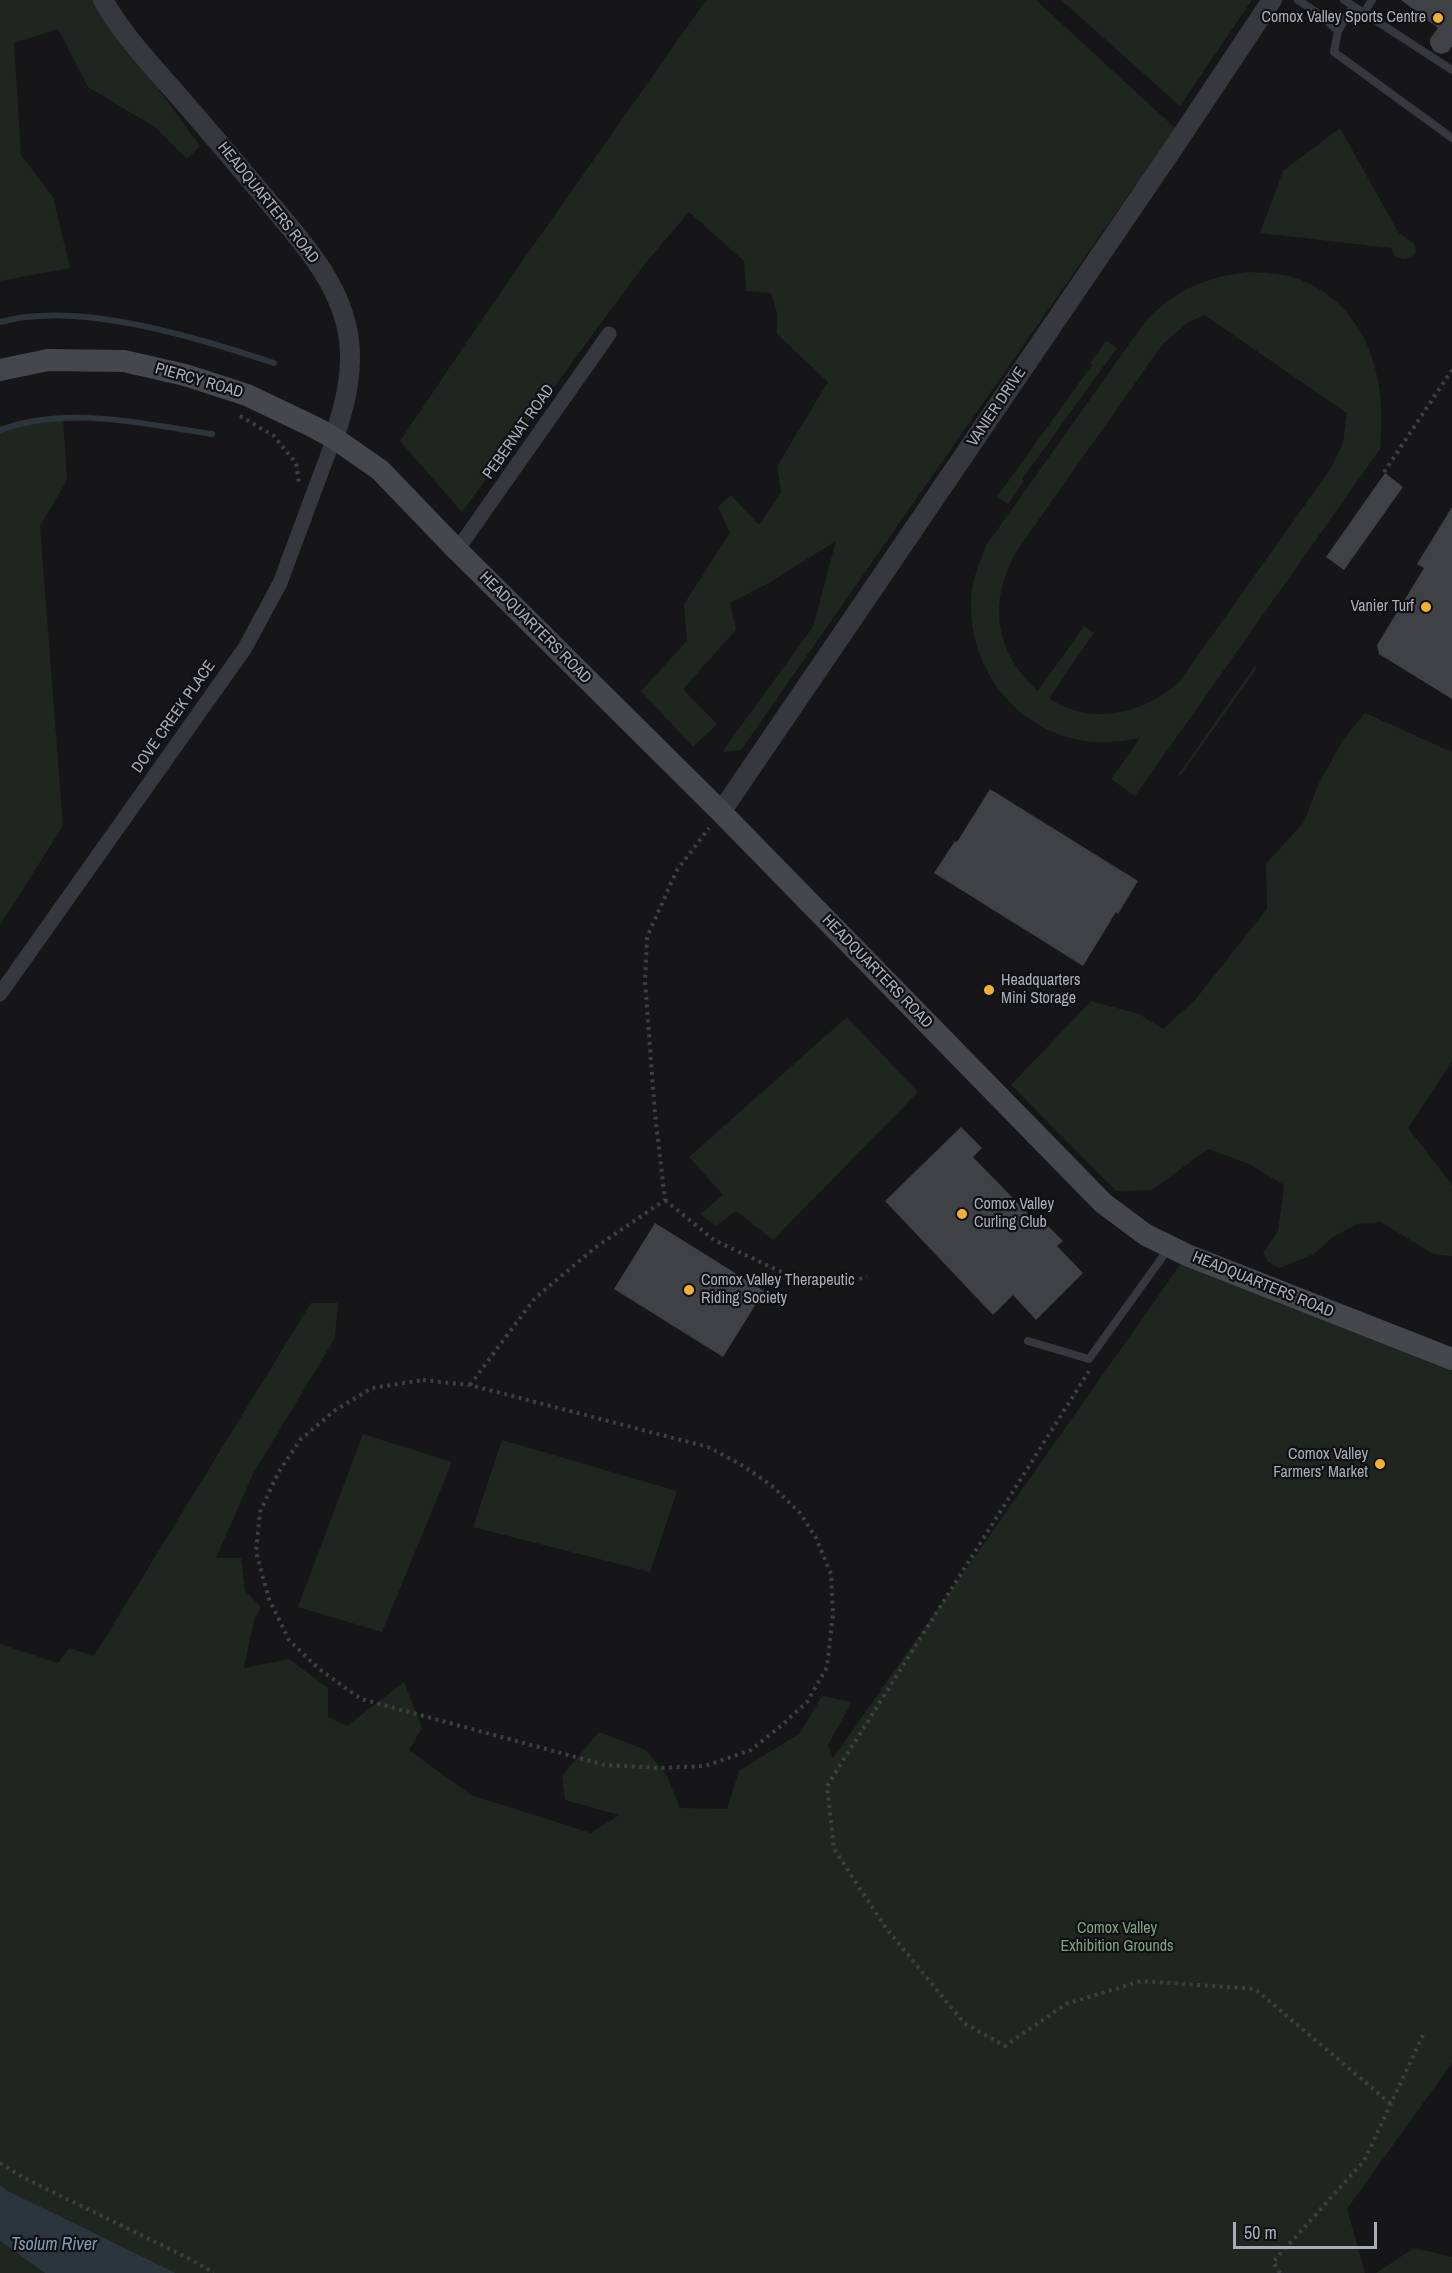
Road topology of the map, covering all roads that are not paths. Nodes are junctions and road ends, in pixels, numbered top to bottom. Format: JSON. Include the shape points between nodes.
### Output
{"nodes":[{"id":1,"x":103,"y":0,"type":"edge"},
{"id":2,"x":1272,"y":0,"type":"edge"},
{"id":3,"x":1298,"y":0,"type":"edge"},
{"id":4,"x":1344,"y":0,"type":"edge"},
{"id":5,"x":1372,"y":0,"type":"edge"},
{"id":6,"x":1353,"y":6,"type":"junction"},
{"id":7,"x":1364,"y":13,"type":"junction"},
{"id":8,"x":1338,"y":31,"type":"junction"},
{"id":9,"x":1452,"y":70,"type":"edge"},
{"id":10,"x":1452,"y":138,"type":"edge"},
{"id":11,"x":609,"y":334,"type":"dead end"},
{"id":12,"x":0,"y":370,"type":"edge"},
{"id":13,"x":334,"y":438,"type":"junction"},
{"id":14,"x":380,"y":470,"type":"joint"},
{"id":15,"x":457,"y":550,"type":"junction"},
{"id":16,"x":720,"y":812,"type":"junction"},
{"id":17,"x":0,"y":994,"type":"edge"},
{"id":18,"x":1170,"y":1247,"type":"junction"},
{"id":19,"x":1028,"y":1341,"type":"dead end"},
{"id":20,"x":1452,"y":1359,"type":"edge"}],
"edges":[{"from":1,"to":13,"type":"street","name":"HEADQUARTERS ROAD","via":[[115,21],[331,282],[349,339],[351,374]]},
{"from":2,"to":16,"type":"street","name":"VANIER DRIVE"},
{"from":3,"to":8,"type":"lane"},
{"from":4,"to":6,"type":"lane"},
{"from":5,"to":7,"type":"lane"},
{"from":6,"to":7,"type":"lane"},
{"from":6,"to":8,"type":"lane"},
{"from":7,"to":9,"type":"lane"},
{"from":8,"to":10,"type":"lane","via":[[1334,52]]},
{"from":11,"to":15,"type":"street","name":"PEBERNAT ROAD"},
{"from":12,"to":13,"type":"main road","name":"PIERCY ROAD","via":[[48,360],[124,361],[247,394]]},
{"from":13,"to":14,"type":"main road","name":"PIERCY ROAD"},
{"from":13,"to":17,"type":"street","name":"DOVE CREEK PLACE","via":[[280,583],[245,648]]},
{"from":14,"to":15,"type":"main road","name":"HEADQUARTERS ROAD"},
{"from":15,"to":16,"type":"main road","name":"HEADQUARTERS ROAD"},
{"from":16,"to":18,"type":"main road","name":"HEADQUARTERS ROAD","via":[[1103,1203],[1146,1235]]},
{"from":18,"to":19,"type":"lane","via":[[1089,1359]]},
{"from":18,"to":20,"type":"main road","name":"HEADQUARTERS ROAD"}]}
